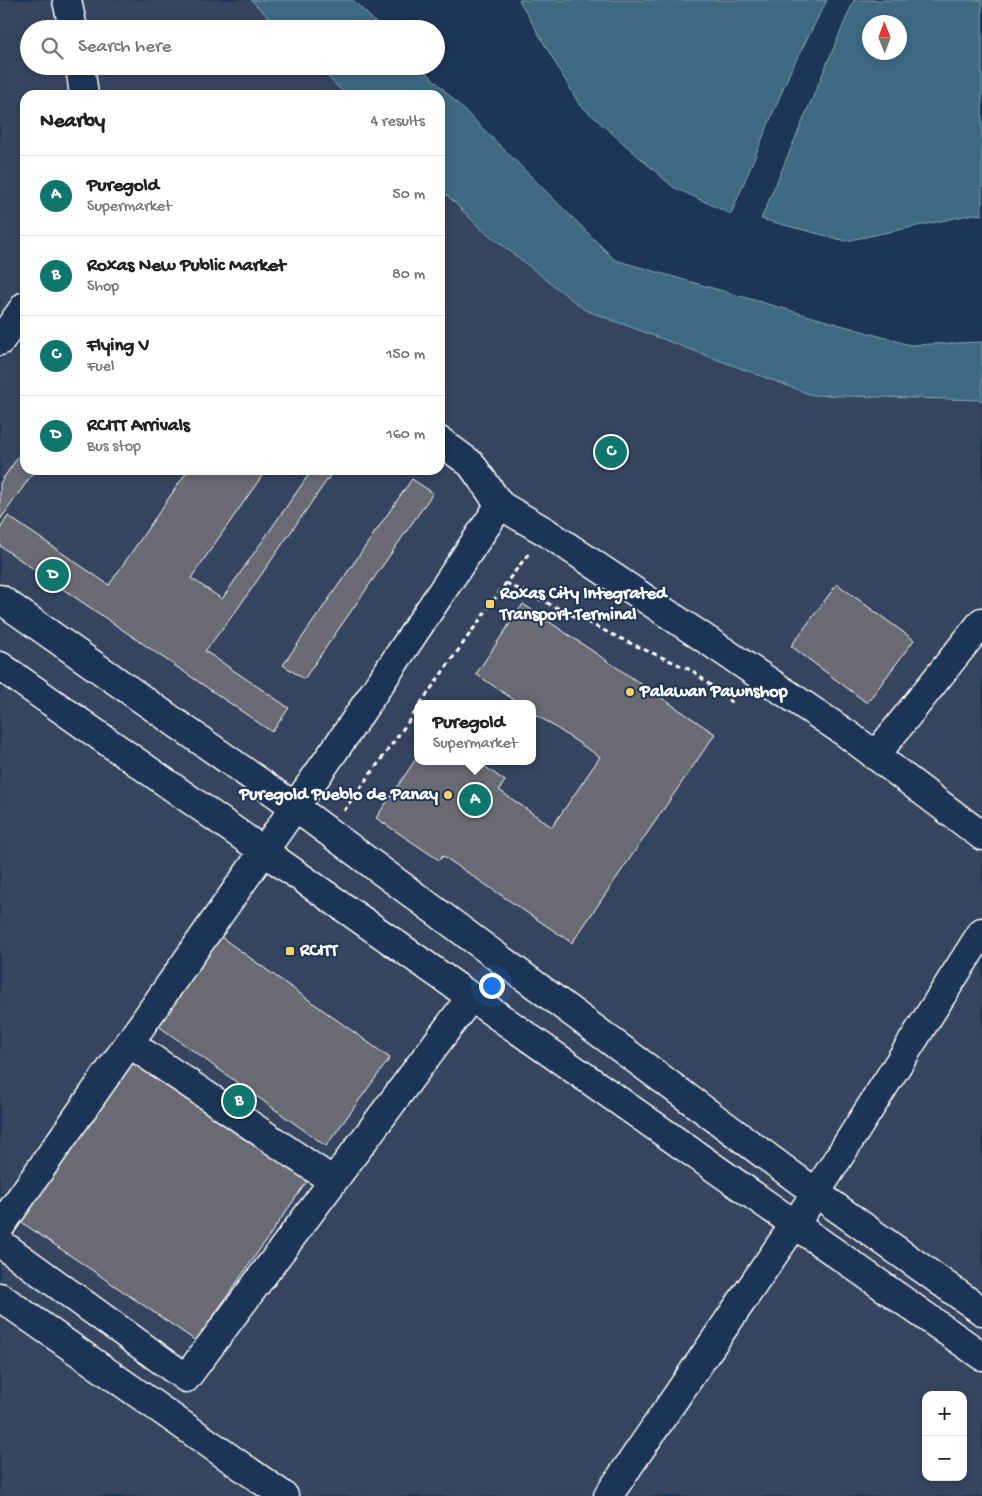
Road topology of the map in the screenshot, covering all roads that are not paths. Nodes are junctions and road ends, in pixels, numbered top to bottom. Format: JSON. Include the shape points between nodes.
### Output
{"nodes":[{"id":1,"x":67,"y":0,"type":"edge"},
{"id":2,"x":71,"y":20,"type":"edge"},
{"id":3,"x":81,"y":75,"type":"edge"},
{"id":4,"x":83,"y":90,"type":"edge"},
{"id":5,"x":20,"y":313,"type":"edge"},
{"id":6,"x":0,"y":341,"type":"edge"},
{"id":7,"x":445,"y":445,"type":"edge"},
{"id":8,"x":500,"y":505,"type":"junction"},
{"id":9,"x":0,"y":599,"type":"edge"},
{"id":10,"x":982,"y":622,"type":"edge"},
{"id":11,"x":0,"y":666,"type":"edge"},
{"id":12,"x":875,"y":756,"type":"junction"},
{"id":13,"x":295,"y":807,"type":"junction"},
{"id":14,"x":982,"y":836,"type":"edge"},
{"id":15,"x":264,"y":851,"type":"junction"},
{"id":16,"x":982,"y":932,"type":"edge"},
{"id":17,"x":471,"y":997,"type":"junction"},
{"id":18,"x":129,"y":1043,"type":"junction"},
{"id":19,"x":333,"y":1182,"type":"junction"},
{"id":20,"x":816,"y":1193,"type":"junction"},
{"id":21,"x":794,"y":1224,"type":"junction"},
{"id":22,"x":0,"y":1227,"type":"edge"},
{"id":23,"x":0,"y":1243,"type":"edge"},
{"id":24,"x":0,"y":1297,"type":"edge"},
{"id":25,"x":982,"y":1311,"type":"edge"},
{"id":26,"x":982,"y":1356,"type":"edge"},
{"id":27,"x":284,"y":1496,"type":"edge"},
{"id":28,"x":608,"y":1496,"type":"edge"}],
"edges":[{"from":1,"to":2,"type":"street"},
{"from":3,"to":4,"type":"street"},
{"from":5,"to":6,"type":"street"},
{"from":7,"to":8,"type":"street","via":[[472,464]]},
{"from":8,"to":12,"type":"street","via":[[546,532]]},
{"from":8,"to":13,"type":"street"},
{"from":9,"to":13,"type":"street"},
{"from":10,"to":12,"type":"street"},
{"from":11,"to":15,"type":"street"},
{"from":12,"to":14,"type":"street"},
{"from":13,"to":15,"type":"street"},
{"from":13,"to":20,"type":"street"},
{"from":15,"to":17,"type":"street"},
{"from":15,"to":18,"type":"street"},
{"from":16,"to":20,"type":"street"},
{"from":17,"to":19,"type":"street"},
{"from":17,"to":21,"type":"street"},
{"from":18,"to":19,"type":"street"},
{"from":18,"to":22,"type":"street"},
{"from":19,"to":23,"type":"street","via":[[186,1378]]},
{"from":20,"to":21,"type":"street"},
{"from":20,"to":25,"type":"street"},
{"from":21,"to":26,"type":"street"},
{"from":21,"to":28,"type":"street"},
{"from":24,"to":27,"type":"street"}]}
